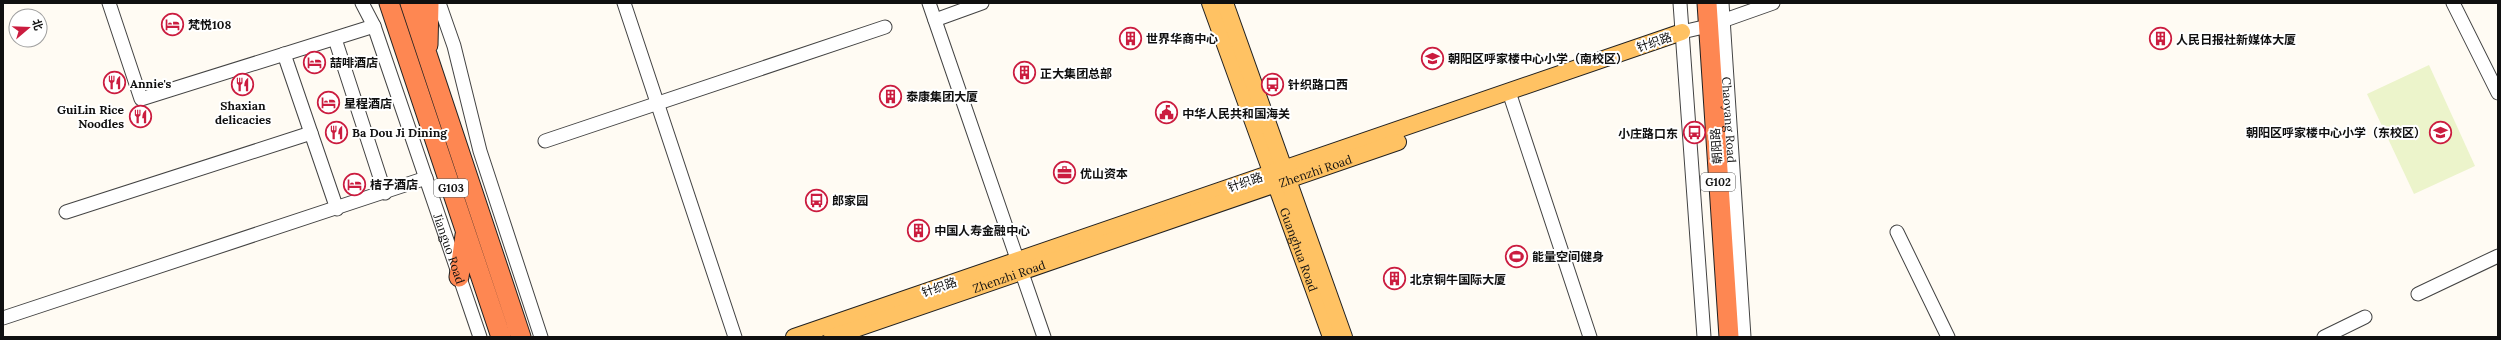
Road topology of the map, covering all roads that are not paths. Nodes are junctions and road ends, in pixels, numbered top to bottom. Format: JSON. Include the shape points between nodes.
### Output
{"nodes":[{"id":1,"x":109,"y":3,"type":"edge"},
{"id":2,"x":362,"y":3,"type":"edge"},
{"id":3,"x":376,"y":3,"type":"edge"},
{"id":4,"x":389,"y":3,"type":"edge"},
{"id":5,"x":410,"y":3,"type":"edge"},
{"id":6,"x":419,"y":3,"type":"edge"},
{"id":7,"x":429,"y":3,"type":"edge"},
{"id":8,"x":439,"y":3,"type":"edge"},
{"id":9,"x":624,"y":3,"type":"edge"},
{"id":10,"x":929,"y":3,"type":"edge"},
{"id":11,"x":982,"y":3,"type":"edge"},
{"id":12,"x":1210,"y":3,"type":"edge"},
{"id":13,"x":1225,"y":3,"type":"edge"},
{"id":14,"x":1680,"y":3,"type":"edge"},
{"id":15,"x":1695,"y":3,"type":"edge"},
{"id":16,"x":1706,"y":3,"type":"edge"},
{"id":17,"x":1722,"y":3,"type":"edge"},
{"id":18,"x":1773,"y":3,"type":"edge"},
{"id":19,"x":2453,"y":3,"type":"edge"},
{"id":20,"x":935,"y":20,"type":"junction"},
{"id":21,"x":374,"y":26,"type":"junction"},
{"id":22,"x":885,"y":27,"type":"dead end"},
{"id":23,"x":1699,"y":31,"type":"junction"},
{"id":24,"x":419,"y":34,"type":"junction"},
{"id":25,"x":401,"y":38,"type":"junction"},
{"id":26,"x":335,"y":40,"type":"junction"},
{"id":27,"x":284,"y":54,"type":"junction"},
{"id":28,"x":428,"y":59,"type":"junction"},
{"id":29,"x":2498,"y":93,"type":"edge"},
{"id":30,"x":1510,"y":97,"type":"junction"},
{"id":31,"x":658,"y":103,"type":"junction"},
{"id":32,"x":311,"y":132,"type":"junction"},
{"id":33,"x":545,"y":141,"type":"dead end"},
{"id":34,"x":1280,"y":177,"type":"junction"},
{"id":35,"x":426,"y":178,"type":"junction"},
{"id":36,"x":385,"y":193,"type":"junction"},
{"id":37,"x":337,"y":209,"type":"junction"},
{"id":38,"x":66,"y":212,"type":"dead end"},
{"id":39,"x":466,"y":230,"type":"junction"},
{"id":40,"x":1897,"y":232,"type":"dead end"},
{"id":41,"x":2498,"y":256,"type":"edge"},
{"id":42,"x":1020,"y":266,"type":"junction"},
{"id":43,"x":459,"y":277,"type":"junction"},
{"id":44,"x":2418,"y":294,"type":"dead end"},
{"id":45,"x":2365,"y":317,"type":"dead end"},
{"id":46,"x":3,"y":318,"type":"edge"},
{"id":47,"x":1704,"y":336,"type":"edge"},
{"id":48,"x":480,"y":337,"type":"edge"},
{"id":49,"x":501,"y":337,"type":"edge"},
{"id":50,"x":521,"y":337,"type":"edge"},
{"id":51,"x":541,"y":337,"type":"edge"},
{"id":52,"x":735,"y":337,"type":"edge"},
{"id":53,"x":794,"y":337,"type":"edge"},
{"id":54,"x":832,"y":337,"type":"edge"},
{"id":55,"x":1044,"y":337,"type":"edge"},
{"id":56,"x":1331,"y":337,"type":"edge"},
{"id":57,"x":1344,"y":337,"type":"edge"},
{"id":58,"x":1590,"y":337,"type":"edge"},
{"id":59,"x":1729,"y":337,"type":"edge"},
{"id":60,"x":1744,"y":337,"type":"edge"},
{"id":61,"x":1948,"y":337,"type":"edge"},
{"id":62,"x":2324,"y":337,"type":"edge"}],
"edges":[{"from":1,"to":27,"type":"street","via":[[141,99]]},
{"from":2,"to":21,"type":"street","name":"Jianguo Road"},
{"from":3,"to":25,"type":"highway"},
{"from":4,"to":25,"type":"highway","name":"Jianguo Road","number":"G103"},
{"from":5,"to":24,"type":"highway","number":"G103"},
{"from":6,"to":24,"type":"highway"},
{"from":7,"to":28,"type":"highway"},
{"from":8,"to":51,"type":"street","via":[[454,46],[480,152]]},
{"from":9,"to":31,"type":"street"},
{"from":10,"to":20,"type":"street"},
{"from":11,"to":20,"type":"street"},
{"from":12,"to":34,"type":"main road","name":"Guanghua Road"},
{"from":13,"to":34,"type":"main road","name":"Guanghua Road"},
{"from":14,"to":23,"type":"street","name":"朝阳路"},
{"from":15,"to":23,"type":"highway","name":"Chaoyang Road","number":"G102"},
{"from":16,"to":23,"type":"highway","name":"朝阳路","number":"G102"},
{"from":17,"to":23,"type":"street","name":"朝阳路"},
{"from":18,"to":23,"type":"street"},
{"from":19,"to":29,"type":"street"},
{"from":20,"to":42,"type":"street"},
{"from":21,"to":26,"type":"street"},
{"from":21,"to":35,"type":"street","name":"Jianguo Road"},
{"from":22,"to":31,"type":"street"},
{"from":23,"to":30,"type":"main road","name":"Zhenzhi Road"},
{"from":23,"to":47,"type":"highway","name":"朝阳路","number":"G102"},
{"from":23,"to":59,"type":"highway","name":"朝阳路","number":"G102"},
{"from":23,"to":60,"type":"street","name":"Chaoyang Road"},
{"from":24,"to":28,"type":"highway","number":"G103"},
{"from":25,"to":39,"type":"highway","name":"Jianguo Road","number":"G103"},
{"from":26,"to":27,"type":"street"},
{"from":26,"to":36,"type":"street"},
{"from":27,"to":32,"type":"street"},
{"from":28,"to":50,"type":"highway","number":"G103"},
{"from":30,"to":34,"type":"main road","name":"Zhenzhi Road"},
{"from":30,"to":58,"type":"street"},
{"from":31,"to":33,"type":"street"},
{"from":31,"to":52,"type":"street"},
{"from":32,"to":37,"type":"street"},
{"from":32,"to":38,"type":"street"},
{"from":34,"to":42,"type":"main road","name":"Zhenzhi Road"},
{"from":34,"to":56,"type":"main road","name":"Guanghua Road"},
{"from":34,"to":57,"type":"main road","name":"Guanghua Road"},
{"from":35,"to":36,"type":"street"},
{"from":35,"to":43,"type":"street","name":"Jianguo Road"},
{"from":36,"to":37,"type":"street"},
{"from":37,"to":46,"type":"street"},
{"from":39,"to":43,"type":"highway"},
{"from":39,"to":49,"type":"highway","name":"Jianguo Road","number":"G103"},
{"from":40,"to":61,"type":"street"},
{"from":41,"to":44,"type":"street"},
{"from":42,"to":53,"type":"main road","name":"针织路"},
{"from":42,"to":54,"type":"main road","name":"Zhenzhi Road"},
{"from":42,"to":55,"type":"street"},
{"from":43,"to":48,"type":"street","name":"Jianguo Road"},
{"from":45,"to":62,"type":"street"}]}
